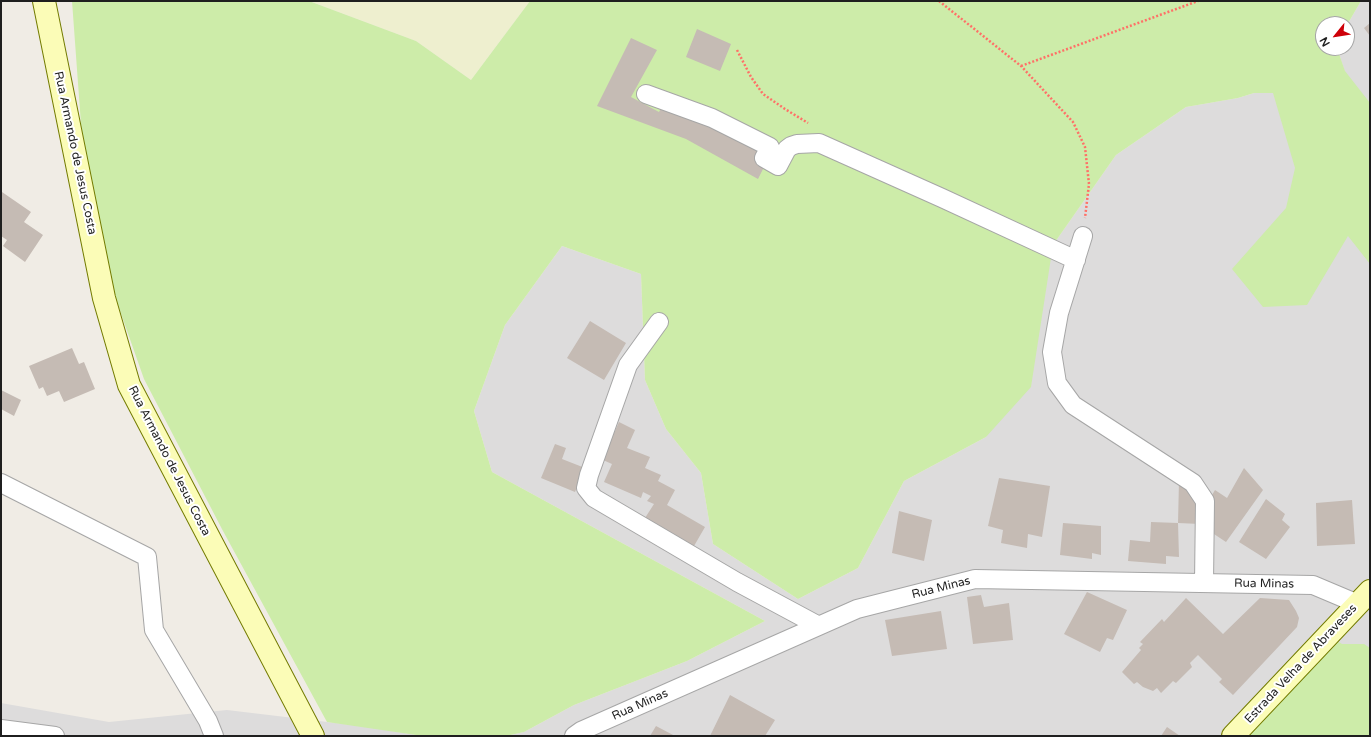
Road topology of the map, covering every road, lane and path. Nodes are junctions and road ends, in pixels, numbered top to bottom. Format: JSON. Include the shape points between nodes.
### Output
{"nodes":[{"id":1,"x":44,"y":1,"type":"edge"},
{"id":2,"x":939,"y":1,"type":"edge"},
{"id":3,"x":1198,"y":1,"type":"edge"},
{"id":4,"x":1021,"y":66,"type":"junction"},
{"id":5,"x":646,"y":94,"type":"dead end"},
{"id":6,"x":1083,"y":236,"type":"joint"},
{"id":7,"x":1076,"y":260,"type":"junction"},
{"id":8,"x":659,"y":322,"type":"dead end"},
{"id":9,"x":1,"y":483,"type":"edge"},
{"id":10,"x":1204,"y":583,"type":"junction"},
{"id":11,"x":1364,"y":597,"type":"edge"},
{"id":12,"x":819,"y":626,"type":"junction"},
{"id":13,"x":1,"y":729,"type":"edge"},
{"id":14,"x":55,"y":736,"type":"edge"},
{"id":15,"x":214,"y":736,"type":"edge"},
{"id":16,"x":313,"y":736,"type":"edge"},
{"id":17,"x":574,"y":736,"type":"edge"},
{"id":18,"x":1233,"y":736,"type":"edge"}],
"edges":[{"from":1,"to":16,"type":"street","name":"Rua Armando de Jesus Costa","via":[[104,298],[129,385]]},
{"from":2,"to":4,"type":"path"},
{"from":3,"to":4,"type":"path"},
{"from":4,"to":6,"type":"path","via":[[1073,122],[1085,148],[1088,184]]},
{"from":5,"to":7,"type":"street","via":[[712,118],[770,147],[764,158],[778,166],[791,146],[819,143]]},
{"from":6,"to":7,"type":"street"},
{"from":7,"to":10,"type":"street","via":[[1058,313],[1052,352],[1057,383],[1072,406],[1193,483],[1205,501]]},
{"from":8,"to":12,"type":"street","via":[[628,365],[586,488],[594,498],[621,514],[737,582]]},
{"from":9,"to":15,"type":"street","via":[[147,557],[154,630],[208,721]]},
{"from":10,"to":11,"type":"street","name":"Rua Minas","via":[[1313,585]]},
{"from":10,"to":12,"type":"street","name":"Rua Minas","via":[[974,579],[857,610]]},
{"from":11,"to":18,"type":"street","name":"Estrada Velha de Abraveses"},
{"from":12,"to":17,"type":"street","name":"Rua Minas"},
{"from":13,"to":14,"type":"street"}]}
